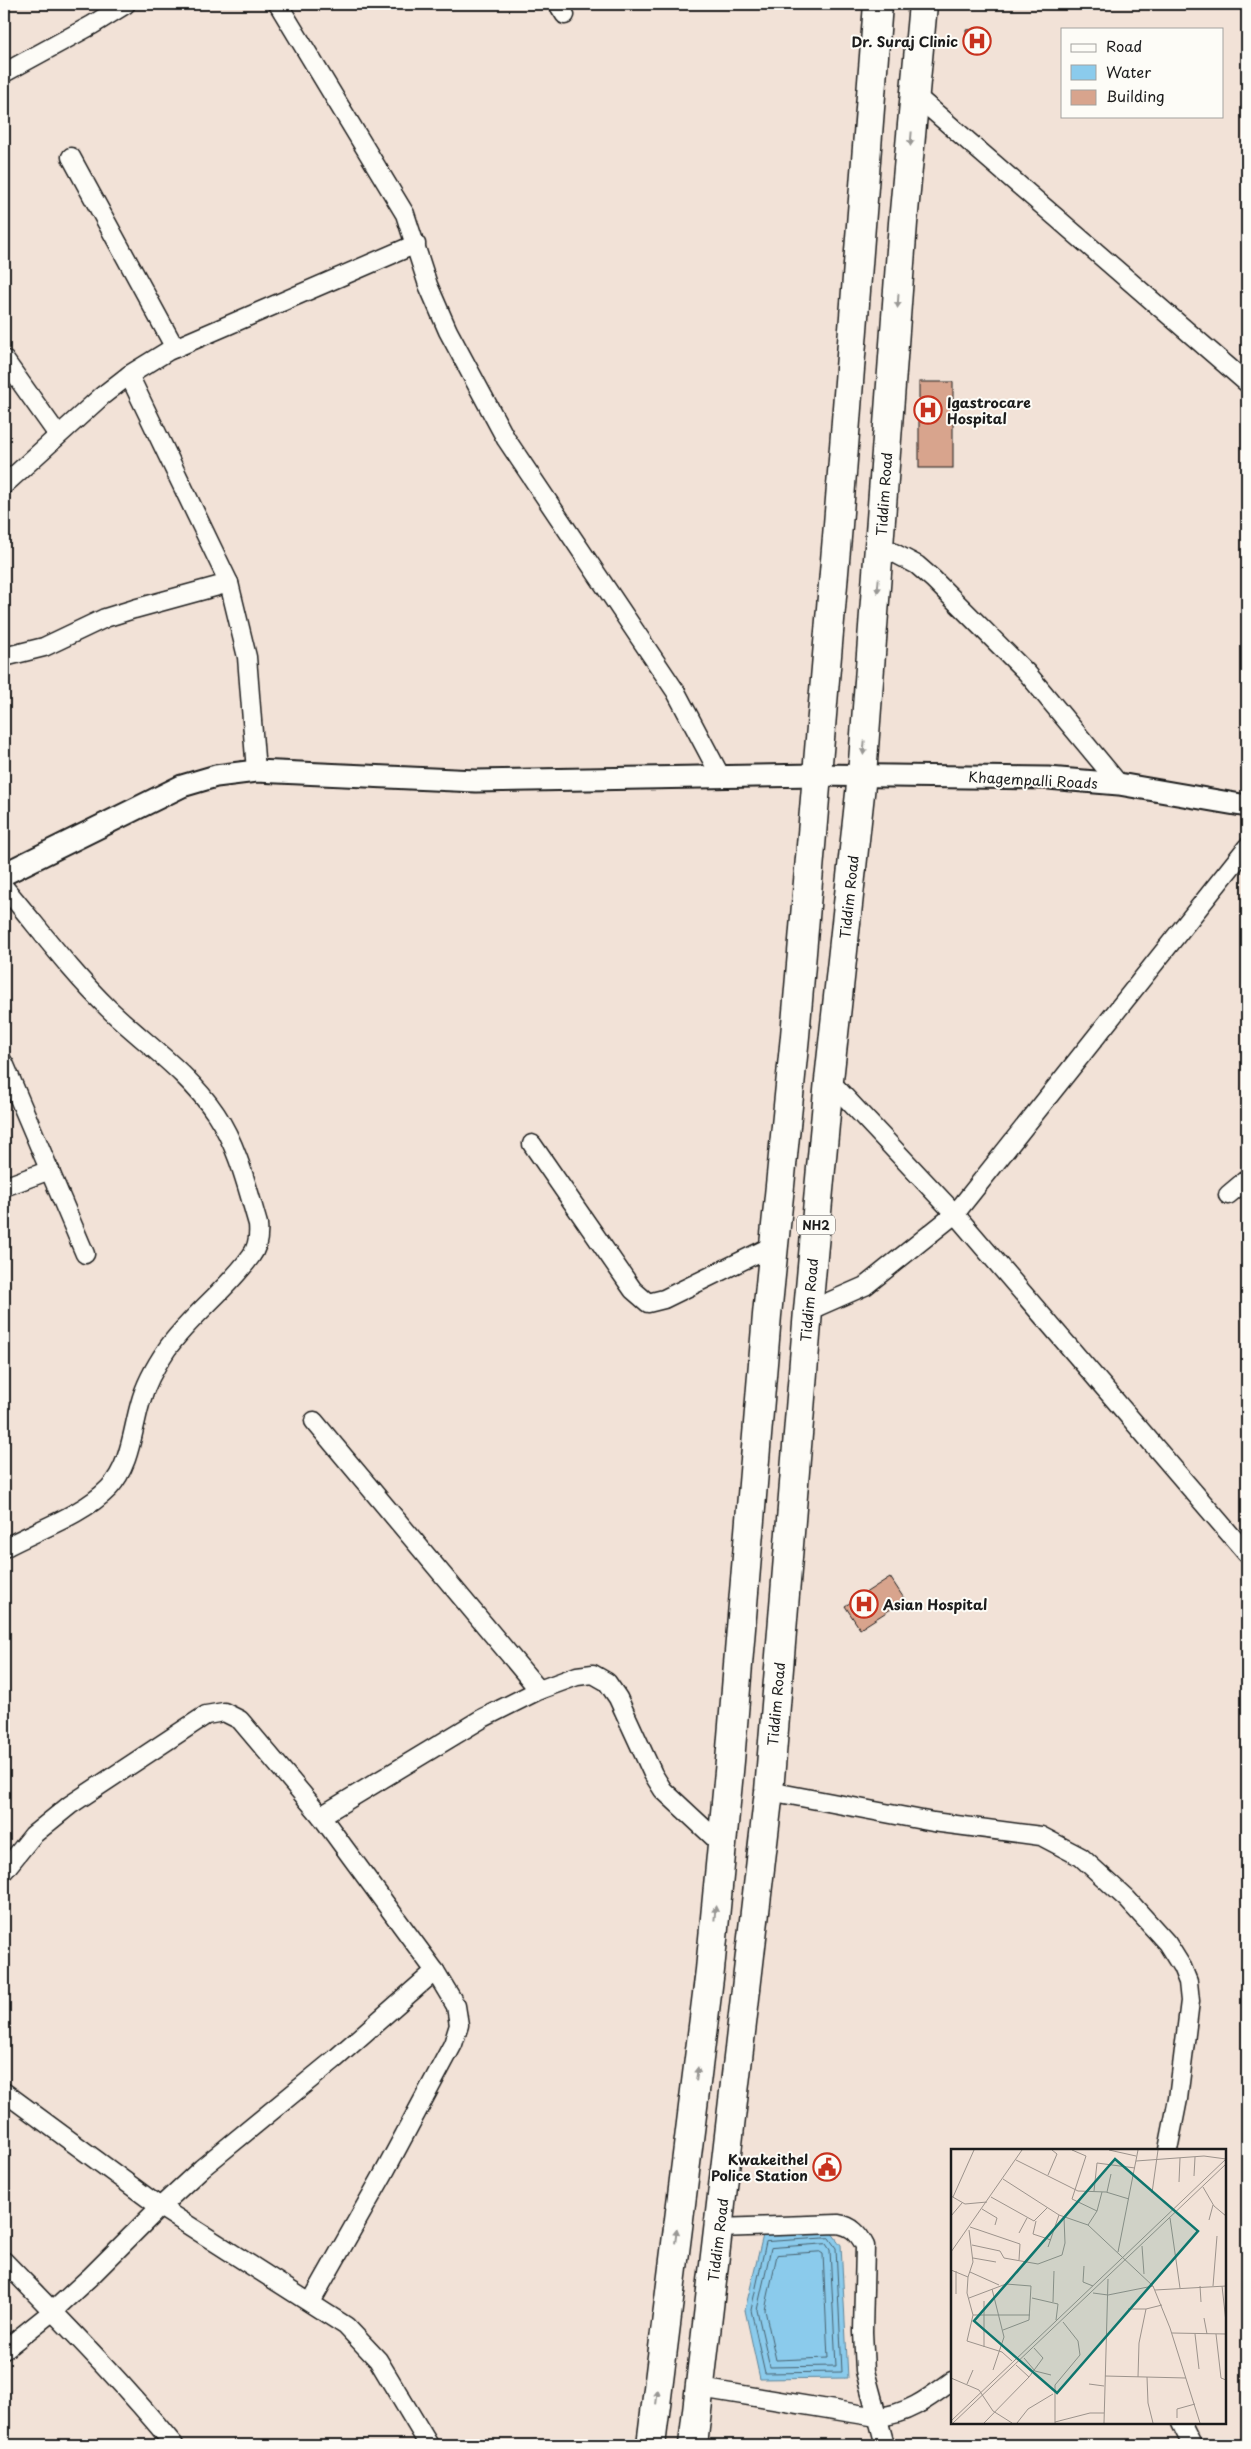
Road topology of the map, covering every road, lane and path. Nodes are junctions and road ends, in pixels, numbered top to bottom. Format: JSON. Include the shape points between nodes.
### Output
{"nodes":[{"id":1,"x":126,"y":4,"type":"edge"},
{"id":2,"x":278,"y":4,"type":"edge"},
{"id":3,"x":878,"y":4,"type":"edge"},
{"id":4,"x":923,"y":4,"type":"edge"},
{"id":5,"x":4,"y":73,"type":"edge"},
{"id":6,"x":915,"y":95,"type":"junction"},
{"id":7,"x":71,"y":157,"type":"dead end"},
{"id":8,"x":416,"y":244,"type":"junction"},
{"id":9,"x":175,"y":348,"type":"junction"},
{"id":10,"x":4,"y":359,"type":"edge"},
{"id":11,"x":129,"y":375,"type":"junction"},
{"id":12,"x":1247,"y":383,"type":"edge"},
{"id":13,"x":58,"y":435,"type":"junction"},
{"id":14,"x":4,"y":485,"type":"edge"},
{"id":15,"x":881,"y":546,"type":"junction"},
{"id":16,"x":229,"y":583,"type":"junction"},
{"id":17,"x":4,"y":657,"type":"edge"},
{"id":18,"x":256,"y":771,"type":"junction"},
{"id":19,"x":817,"y":775,"type":"junction"},
{"id":20,"x":862,"y":775,"type":"junction"},
{"id":21,"x":721,"y":777,"type":"junction"},
{"id":22,"x":1118,"y":784,"type":"junction"},
{"id":23,"x":1247,"y":806,"type":"edge"},
{"id":24,"x":1247,"y":847,"type":"edge"},
{"id":25,"x":4,"y":874,"type":"edge"},
{"id":26,"x":4,"y":887,"type":"edge"},
{"id":27,"x":4,"y":1063,"type":"edge"},
{"id":28,"x":829,"y":1080,"type":"junction"},
{"id":29,"x":532,"y":1144,"type":"dead end"},
{"id":30,"x":50,"y":1170,"type":"junction"},
{"id":31,"x":1247,"y":1179,"type":"edge"},
{"id":32,"x":4,"y":1187,"type":"edge"},
{"id":33,"x":1228,"y":1195,"type":"dead end"},
{"id":34,"x":955,"y":1214,"type":"junction"},
{"id":35,"x":774,"y":1245,"type":"junction"},
{"id":36,"x":85,"y":1254,"type":"dead end"},
{"id":37,"x":808,"y":1312,"type":"junction"},
{"id":38,"x":314,"y":1421,"type":"dead end"},
{"id":39,"x":4,"y":1548,"type":"edge"},
{"id":40,"x":1247,"y":1554,"type":"edge"},
{"id":41,"x":539,"y":1690,"type":"junction"},
{"id":42,"x":769,"y":1792,"type":"junction"},
{"id":43,"x":321,"y":1816,"type":"junction"},
{"id":44,"x":721,"y":1844,"type":"junction"},
{"id":45,"x":4,"y":1871,"type":"edge"},
{"id":46,"x":435,"y":1971,"type":"junction"},
{"id":47,"x":4,"y":2092,"type":"edge"},
{"id":48,"x":1168,"y":2149,"type":"edge"},
{"id":49,"x":160,"y":2207,"type":"junction"},
{"id":50,"x":719,"y":2228,"type":"junction"},
{"id":51,"x":4,"y":2261,"type":"edge"},
{"id":52,"x":311,"y":2302,"type":"junction"},
{"id":53,"x":52,"y":2311,"type":"junction"},
{"id":54,"x":4,"y":2350,"type":"edge"},
{"id":55,"x":951,"y":2382,"type":"edge"},
{"id":56,"x":700,"y":2388,"type":"junction"},
{"id":57,"x":877,"y":2417,"type":"junction"},
{"id":58,"x":1182,"y":2424,"type":"edge"},
{"id":59,"x":174,"y":2445,"type":"edge"},
{"id":60,"x":429,"y":2445,"type":"edge"},
{"id":61,"x":651,"y":2445,"type":"edge"},
{"id":62,"x":693,"y":2445,"type":"edge"},
{"id":63,"x":885,"y":2445,"type":"edge"},
{"id":64,"x":1192,"y":2445,"type":"edge"}],
"edges":[{"from":1,"to":5,"type":"street"},
{"from":2,"to":8,"type":"street","via":[[405,214]]},
{"from":3,"to":19,"type":"highway"},
{"from":4,"to":6,"type":"highway","name":"Tiddim Road","number":"NH2"},
{"from":6,"to":12,"type":"street"},
{"from":6,"to":15,"type":"highway","name":"Tiddim Road","number":"NH2","one_way":true},
{"from":7,"to":9,"type":"street"},
{"from":8,"to":9,"type":"street"},
{"from":8,"to":21,"type":"street","via":[[428,285],[448,332],[506,439],[676,692]]},
{"from":9,"to":11,"type":"street"},
{"from":10,"to":13,"type":"street"},
{"from":11,"to":13,"type":"street"},
{"from":11,"to":16,"type":"street"},
{"from":13,"to":14,"type":"street"},
{"from":15,"to":20,"type":"highway","name":"Tiddim Road","number":"NH2","one_way":true},
{"from":15,"to":22,"type":"street","via":[[917,565],[940,585],[1027,673]]},
{"from":16,"to":17,"type":"street","via":[[134,608],[44,647]]},
{"from":16,"to":18,"type":"street","via":[[247,657]]},
{"from":18,"to":21,"type":"street","name":"Khagempalli Roads","via":[[476,781]]},
{"from":18,"to":25,"type":"street","name":"Khagempalli Roads","via":[[216,776],[182,786]]},
{"from":19,"to":20,"type":"street","name":"Khagempalli Roads"},
{"from":19,"to":21,"type":"street","name":"Khagempalli Roads"},
{"from":19,"to":35,"type":"highway"},
{"from":20,"to":22,"type":"street","name":"Khagempalli Roads","via":[[1048,778]]},
{"from":20,"to":28,"type":"highway","name":"Tiddim Road","number":"NH2"},
{"from":22,"to":23,"type":"street","name":"Khagempalli Roads"},
{"from":24,"to":34,"type":"street"},
{"from":26,"to":39,"type":"street","via":[[106,1006],[179,1071],[211,1107],[225,1128],[239,1161],[259,1235],[251,1256],[182,1331],[153,1372],[140,1402],[120,1474],[92,1503]]},
{"from":27,"to":30,"type":"street"},
{"from":28,"to":34,"type":"street"},
{"from":28,"to":37,"type":"highway","name":"Tiddim Road","number":"NH2"},
{"from":29,"to":35,"type":"street","via":[[633,1290],[648,1303],[664,1299]]},
{"from":30,"to":32,"type":"street"},
{"from":30,"to":36,"type":"street"},
{"from":31,"to":33,"type":"street"},
{"from":34,"to":37,"type":"street","via":[[865,1286]]},
{"from":34,"to":40,"type":"street"},
{"from":35,"to":44,"type":"highway"},
{"from":37,"to":42,"type":"highway","name":"Tiddim Road","number":"NH2"},
{"from":38,"to":41,"type":"street"},
{"from":41,"to":43,"type":"street","via":[[426,1750]]},
{"from":41,"to":44,"type":"street","via":[[593,1674],[607,1682],[664,1790]]},
{"from":42,"to":48,"type":"street","via":[[933,1822],[1041,1836],[1081,1857],[1127,1899],[1167,1943],[1188,1982],[1190,2001],[1178,2100]]},
{"from":42,"to":50,"type":"highway","name":"Tiddim Road","number":"NH2"},
{"from":43,"to":45,"type":"street","via":[[240,1720],[224,1712],[206,1715],[70,1805],[34,1835]]},
{"from":43,"to":46,"type":"street"},
{"from":61,"to":44,"type":"highway","one_way":true,"via":[[710,1970]]},
{"from":46,"to":49,"type":"street"},
{"from":46,"to":52,"type":"street","via":[[456,2006],[459,2025],[453,2044]]},
{"from":47,"to":49,"type":"street"},
{"from":49,"to":52,"type":"street"},
{"from":49,"to":53,"type":"street"},
{"from":50,"to":56,"type":"highway","name":"Tiddim Road","number":"NH2"},
{"from":50,"to":57,"type":"street","via":[[838,2224],[854,2230],[861,2237],[865,2246],[863,2332],[866,2371]]},
{"from":51,"to":53,"type":"street"},
{"from":52,"to":60,"type":"street","via":[[346,2326],[378,2360]]},
{"from":53,"to":54,"type":"street"},
{"from":53,"to":59,"type":"street"},
{"from":55,"to":57,"type":"street","via":[[918,2405],[890,2416]]},
{"from":56,"to":57,"type":"street"},
{"from":56,"to":62,"type":"highway","name":"Tiddim Road","number":"NH2"},
{"from":57,"to":63,"type":"street"},
{"from":58,"to":64,"type":"street"}]}
